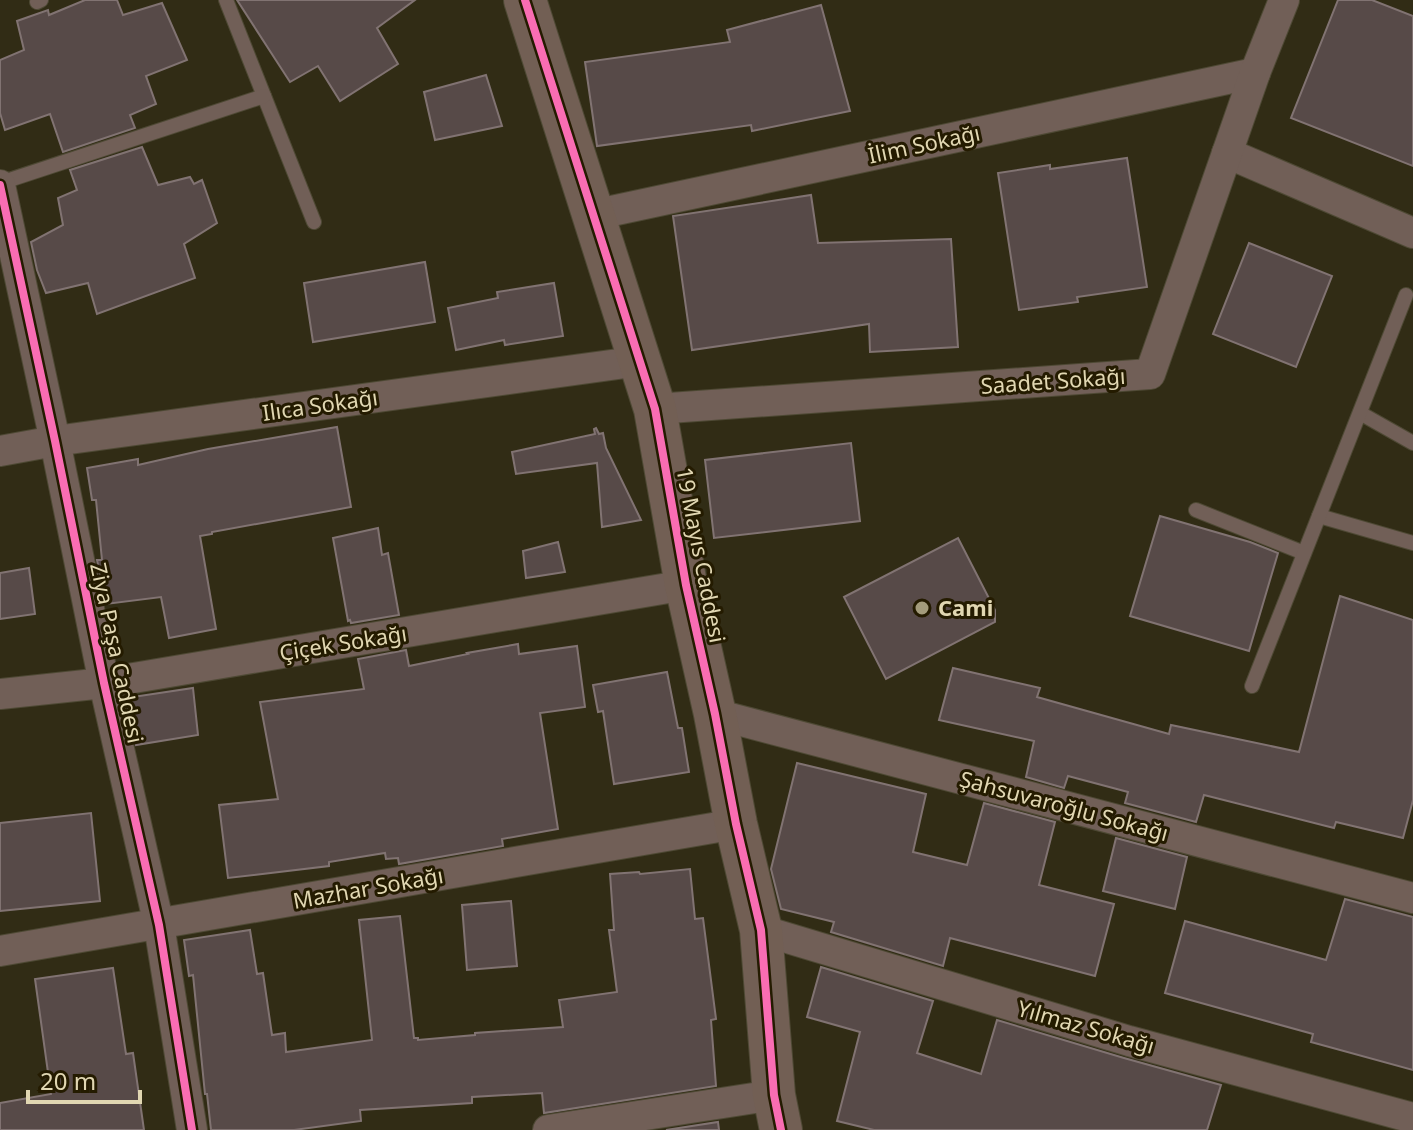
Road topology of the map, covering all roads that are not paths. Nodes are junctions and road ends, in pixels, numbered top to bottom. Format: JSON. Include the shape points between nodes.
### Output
{"nodes":[{"id":1,"x":226,"y":0,"type":"edge"},
{"id":2,"x":525,"y":0,"type":"edge"},
{"id":3,"x":1284,"y":0,"type":"edge"},
{"id":4,"x":1255,"y":73,"type":"junction"},
{"id":5,"x":264,"y":96,"type":"junction"},
{"id":6,"x":1227,"y":153,"type":"junction"},
{"id":7,"x":0,"y":184,"type":"edge"},
{"id":8,"x":593,"y":215,"type":"junction"},
{"id":9,"x":314,"y":222,"type":"dead end"},
{"id":10,"x":1413,"y":233,"type":"edge"},
{"id":11,"x":1406,"y":295,"type":"dead end"},
{"id":12,"x":640,"y":361,"type":"junction"},
{"id":13,"x":655,"y":409,"type":"junction"},
{"id":14,"x":1360,"y":413,"type":"junction"},
{"id":15,"x":55,"y":441,"type":"junction"},
{"id":16,"x":1413,"y":443,"type":"edge"},
{"id":17,"x":0,"y":451,"type":"edge"},
{"id":18,"x":1196,"y":510,"type":"dead end"},
{"id":19,"x":1319,"y":516,"type":"junction"},
{"id":20,"x":1413,"y":543,"type":"edge"},
{"id":21,"x":1304,"y":553,"type":"junction"},
{"id":22,"x":686,"y":585,"type":"junction"},
{"id":23,"x":104,"y":683,"type":"junction"},
{"id":24,"x":1252,"y":686,"type":"dead end"},
{"id":25,"x":0,"y":694,"type":"edge"},
{"id":26,"x":715,"y":714,"type":"junction"},
{"id":27,"x":736,"y":824,"type":"junction"},
{"id":28,"x":1413,"y":898,"type":"edge"},
{"id":29,"x":159,"y":925,"type":"junction"},
{"id":30,"x":761,"y":930,"type":"junction"},
{"id":31,"x":0,"y":951,"type":"edge"},
{"id":32,"x":778,"y":1112,"type":"edge"},
{"id":33,"x":1413,"y":1118,"type":"edge"},
{"id":34,"x":192,"y":1130,"type":"edge"},
{"id":35,"x":548,"y":1130,"type":"edge"}],
"edges":[{"from":1,"to":5,"type":"lane"},
{"from":2,"to":8,"type":"street","name":"19 Mayıs Caddesi"},
{"from":3,"to":4,"type":"street","name":"Saadet Sokağı"},
{"from":4,"to":6,"type":"street","name":"Saadet Sokağı"},
{"from":4,"to":8,"type":"street","name":"İlim Sokağı"},
{"from":5,"to":7,"type":"lane"},
{"from":5,"to":9,"type":"lane"},
{"from":6,"to":10,"type":"street"},
{"from":6,"to":13,"type":"street","name":"Saadet Sokağı","via":[[1150,374]]},
{"from":7,"to":15,"type":"street","name":"Ziya Paşa Caddesi"},
{"from":8,"to":12,"type":"street","name":"19 Mayıs Caddesi"},
{"from":11,"to":14,"type":"lane"},
{"from":12,"to":13,"type":"street","name":"19 Mayıs Caddesi"},
{"from":12,"to":15,"type":"street","name":"Ilıca Sokağı"},
{"from":13,"to":22,"type":"street","name":"19 Mayıs Caddesi"},
{"from":14,"to":16,"type":"lane"},
{"from":14,"to":19,"type":"lane"},
{"from":15,"to":17,"type":"street","name":"Ilıca Sokağı"},
{"from":15,"to":23,"type":"street","name":"Ziya Paşa Caddesi"},
{"from":18,"to":21,"type":"lane"},
{"from":19,"to":20,"type":"lane"},
{"from":19,"to":21,"type":"lane"},
{"from":21,"to":24,"type":"lane"},
{"from":22,"to":23,"type":"street","name":"Çiçek Sokağı"},
{"from":22,"to":26,"type":"street","name":"19 Mayıs Caddesi"},
{"from":23,"to":25,"type":"street","name":"Çiçek Sokağı"},
{"from":23,"to":29,"type":"street","name":"Ziya Paşa Caddesi"},
{"from":26,"to":27,"type":"street","name":"19 Mayıs Caddesi"},
{"from":26,"to":28,"type":"street","name":"Şahsuvaroğlu Sokağı"},
{"from":27,"to":29,"type":"street","name":"Mazhar Sokağı"},
{"from":27,"to":30,"type":"street","name":"19 Mayıs Caddesi"},
{"from":29,"to":31,"type":"street","name":"Mazhar Sokağı"},
{"from":29,"to":34,"type":"street","name":"Ziya Paşa Caddesi"},
{"from":30,"to":32,"type":"street","name":"19 Mayıs Caddesi"},
{"from":30,"to":33,"type":"street","name":"Yılmaz Sokağı","via":[[1129,1041]]},
{"from":32,"to":35,"type":"street"}]}
